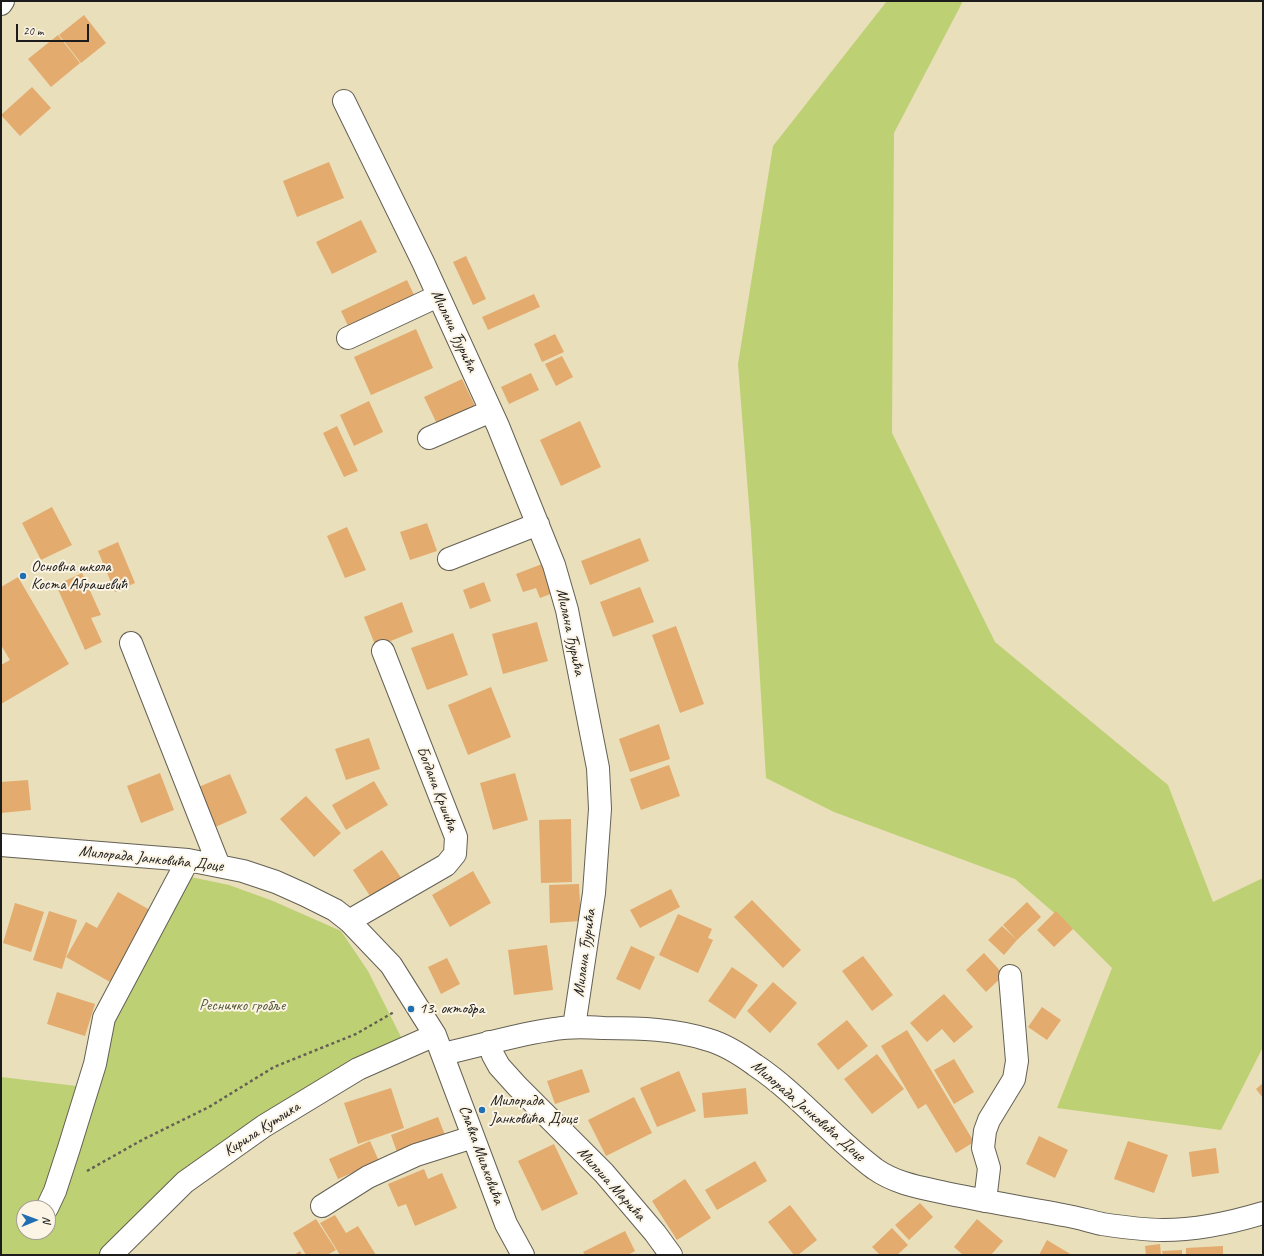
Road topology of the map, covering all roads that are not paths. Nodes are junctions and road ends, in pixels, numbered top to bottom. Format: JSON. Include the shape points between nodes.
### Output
{"nodes":[{"id":1,"x":3,"y":1,"type":"edge"},
{"id":2,"x":1,"y":4,"type":"edge"},
{"id":3,"x":344,"y":101,"type":"dead end"},
{"id":4,"x":438,"y":296,"type":"junction"},
{"id":5,"x":348,"y":338,"type":"dead end"},
{"id":6,"x":491,"y":411,"type":"junction"},
{"id":7,"x":429,"y":438,"type":"dead end"},
{"id":8,"x":538,"y":524,"type":"junction"},
{"id":9,"x":448,"y":559,"type":"dead end"},
{"id":10,"x":131,"y":642,"type":"dead end"},
{"id":11,"x":383,"y":651,"type":"dead end"},
{"id":12,"x":1,"y":845,"type":"edge"},
{"id":13,"x":188,"y":860,"type":"junction"},
{"id":14,"x":220,"y":866,"type":"junction"},
{"id":15,"x":349,"y":921,"type":"junction"},
{"id":16,"x":1010,"y":976,"type":"dead end"},
{"id":17,"x":574,"y":1027,"type":"junction"},
{"id":18,"x":489,"y":1042,"type":"junction"},
{"id":19,"x":439,"y":1045,"type":"junction"},
{"id":20,"x":473,"y":1137,"type":"junction"},
{"id":21,"x":51,"y":1200,"type":"edge"},
{"id":22,"x":985,"y":1201,"type":"junction"},
{"id":23,"x":322,"y":1206,"type":"dead end"},
{"id":24,"x":1263,"y":1213,"type":"edge"},
{"id":25,"x":111,"y":1255,"type":"edge"},
{"id":26,"x":523,"y":1255,"type":"edge"},
{"id":27,"x":671,"y":1255,"type":"edge"}],
"edges":[{"from":1,"to":2,"type":"street"},
{"from":3,"to":4,"type":"street","name":"Милана Ђурића"},
{"from":4,"to":5,"type":"street"},
{"from":4,"to":6,"type":"street","name":"Милана Ђурића"},
{"from":6,"to":7,"type":"street"},
{"from":6,"to":8,"type":"street","name":"Милана Ђурића"},
{"from":8,"to":9,"type":"street"},
{"from":8,"to":17,"type":"street","name":"Милана Ђурића","via":[[554,565],[567,610],[598,768],[600,809],[594,893]]},
{"from":10,"to":14,"type":"street"},
{"from":11,"to":15,"type":"street","name":"Богдана Кршића","via":[[456,837],[455,854],[446,865]]},
{"from":12,"to":13,"type":"street","name":"Милорада Јанковића Доце"},
{"from":13,"to":14,"type":"street","name":"Милорада Јанковића Доце"},
{"from":13,"to":21,"type":"street","via":[[104,1018],[95,1064]]},
{"from":14,"to":15,"type":"street","name":"Милорада Јанковића Доце","via":[[276,882],[335,910]]},
{"from":15,"to":19,"type":"street","name":"Милорада Јанковића Доце","via":[[390,965],[414,1000]]},
{"from":16,"to":22,"type":"street","via":[[1017,1066],[1014,1079],[985,1131],[983,1148],[989,1168]]},
{"from":17,"to":18,"type":"street","name":"Милорада Јанковића Доце"},
{"from":17,"to":22,"type":"street","name":"Милорада Јанковића Доце","via":[[660,1030],[709,1040],[734,1050],[774,1077],[876,1169],[910,1185]]},
{"from":18,"to":19,"type":"street","name":"Милорада Јанковића Доце"},
{"from":18,"to":27,"type":"street","name":"Милоша Марића","via":[[499,1066],[604,1173]]},
{"from":19,"to":20,"type":"street","name":"Славка Миљковића"},
{"from":19,"to":25,"type":"street","name":"Кирила Кутлика","via":[[358,1069],[264,1126],[185,1182]]},
{"from":20,"to":23,"type":"street","via":[[416,1156],[375,1174]]},
{"from":20,"to":26,"type":"street","name":"Славка Миљковића","via":[[506,1224]]},
{"from":22,"to":24,"type":"street","name":"Милорада Јанковића Доце","via":[[1134,1229],[1195,1228],[1223,1224]]}]}
